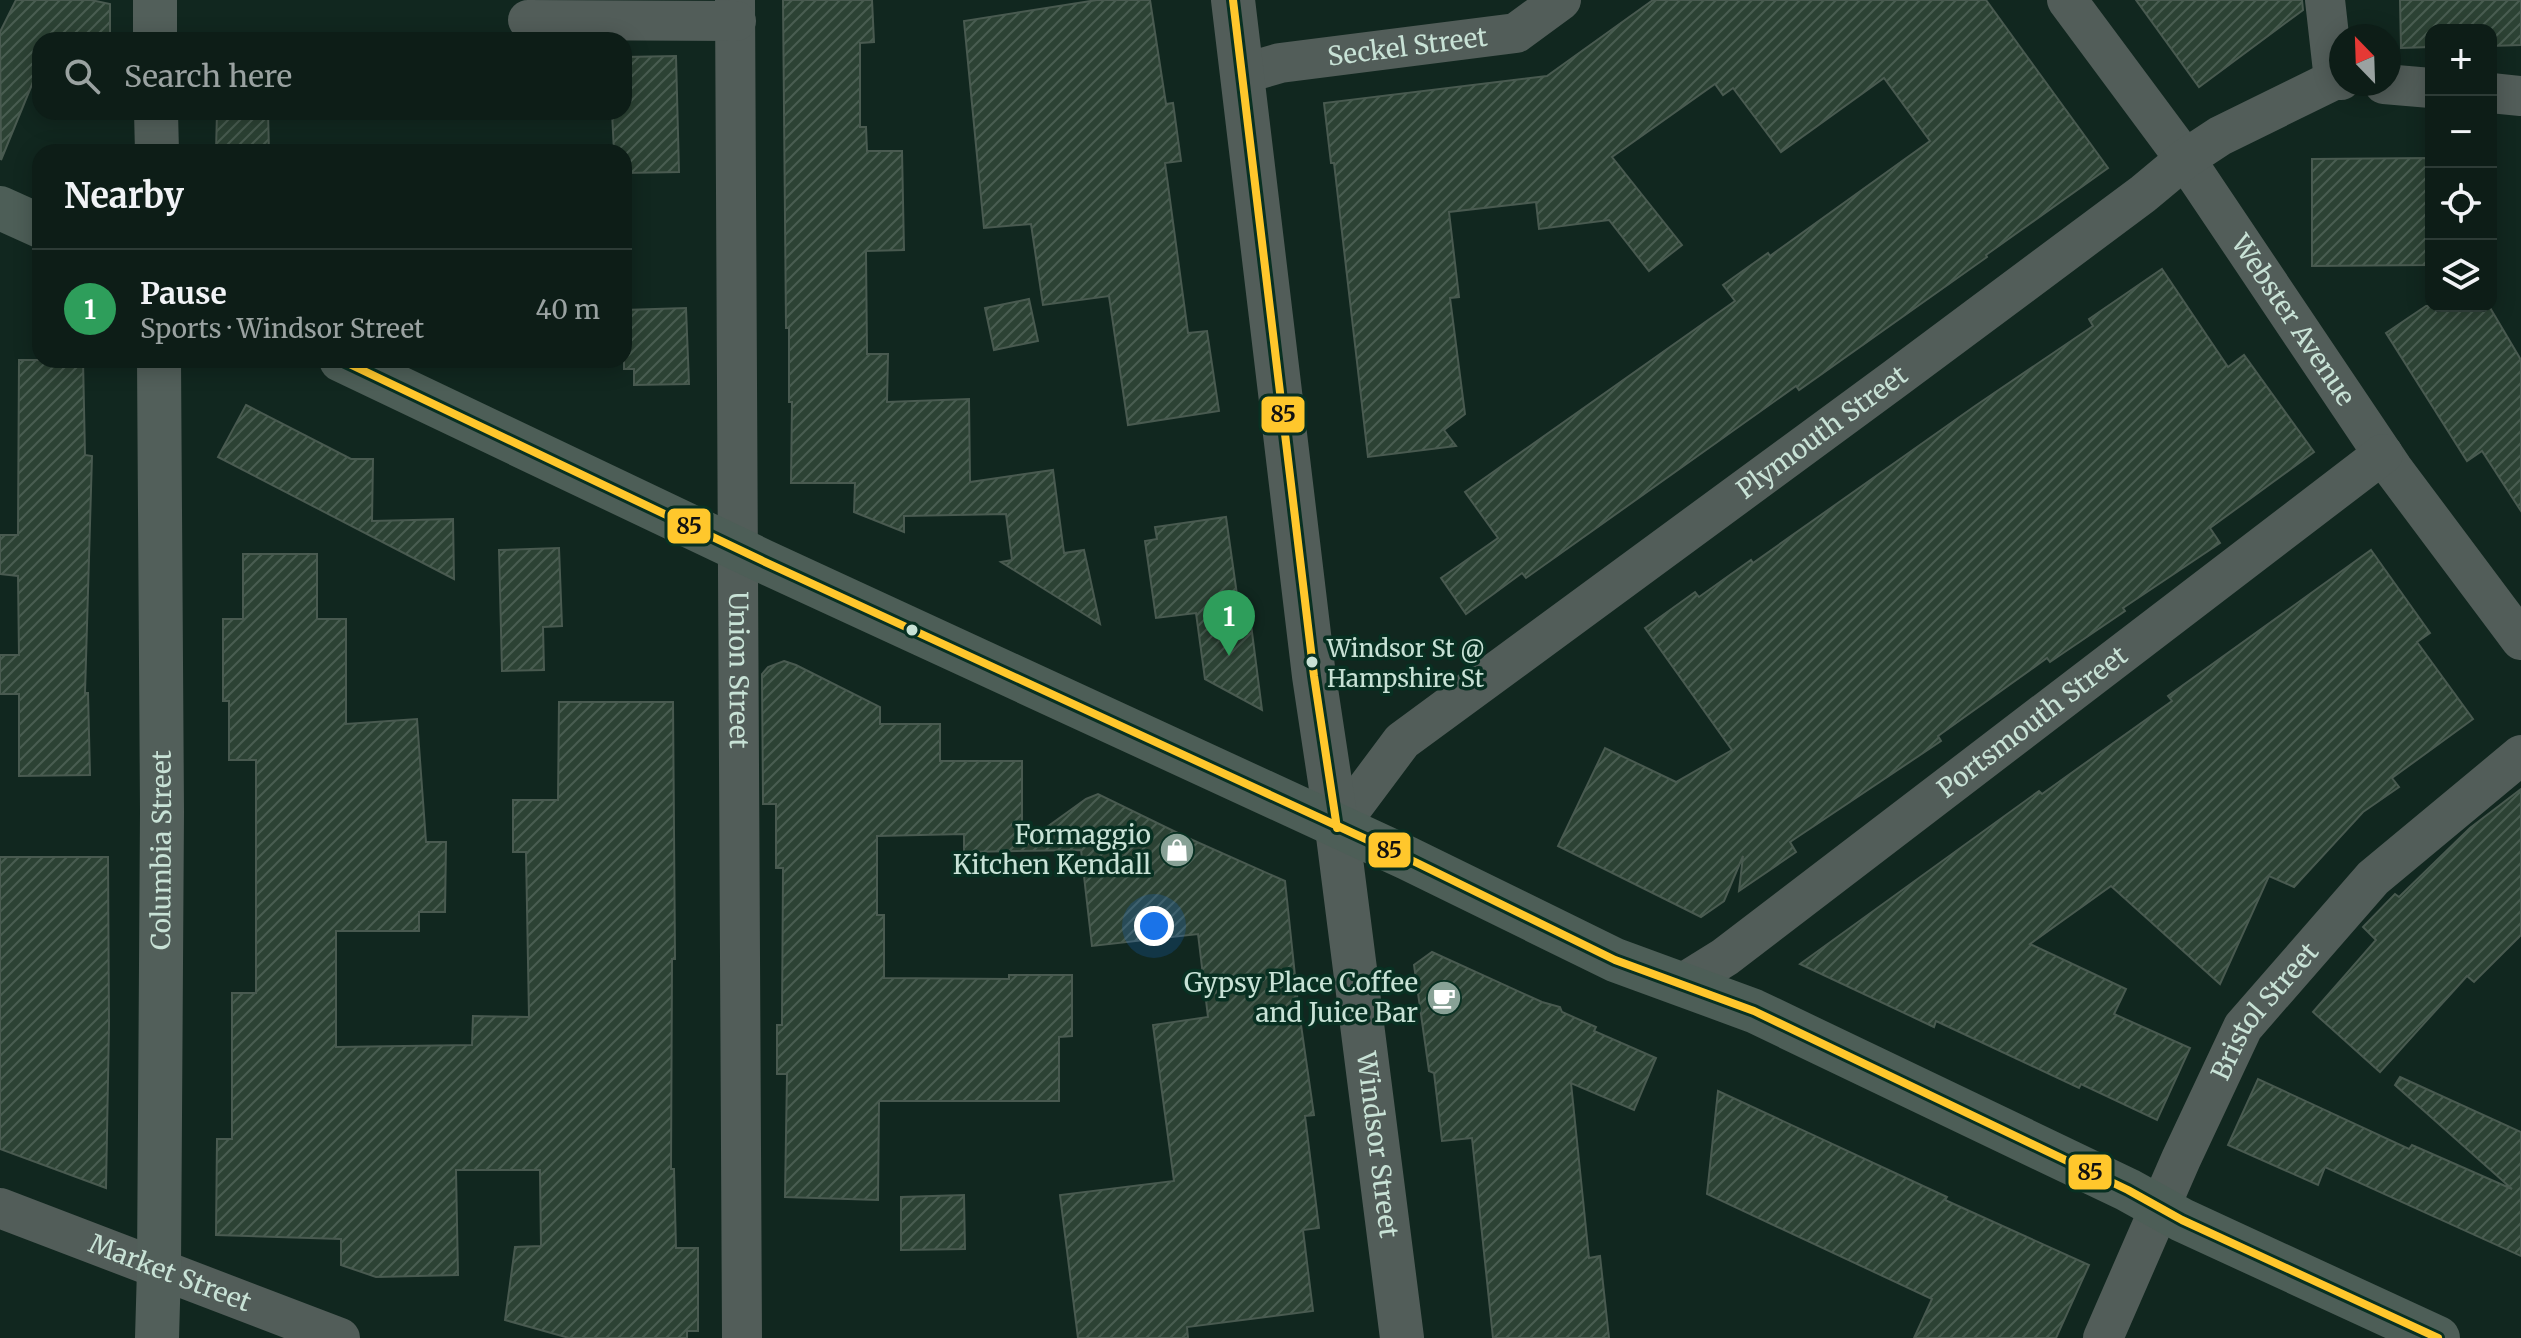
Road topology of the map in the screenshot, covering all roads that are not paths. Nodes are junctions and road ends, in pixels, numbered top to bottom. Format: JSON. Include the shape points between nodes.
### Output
{"nodes":[{"id":1,"x":155,"y":0,"type":"edge"},
{"id":2,"x":1233,"y":0,"type":"edge"},
{"id":3,"x":1561,"y":0,"type":"edge"},
{"id":4,"x":2067,"y":0,"type":"edge"},
{"id":5,"x":2325,"y":0,"type":"edge"},
{"id":6,"x":736,"y":10,"type":"edge"},
{"id":7,"x":528,"y":20,"type":"dead end"},
{"id":8,"x":2329,"y":27,"type":"edge"},
{"id":9,"x":155,"y":32,"type":"edge"},
{"id":10,"x":1242,"y":74,"type":"junction"},
{"id":11,"x":2329,"y":84,"type":"edge"},
{"id":12,"x":2401,"y":85,"type":"edge"},
{"id":13,"x":2425,"y":87,"type":"edge"},
{"id":14,"x":2497,"y":94,"type":"edge"},
{"id":15,"x":2521,"y":96,"type":"edge"},
{"id":16,"x":156,"y":120,"type":"edge"},
{"id":17,"x":157,"y":144,"type":"edge"},
{"id":18,"x":2185,"y":159,"type":"junction"},
{"id":19,"x":0,"y":208,"type":"edge"},
{"id":20,"x":32,"y":222,"type":"edge"},
{"id":21,"x":159,"y":368,"type":"edge"},
{"id":22,"x":358,"y":368,"type":"edge"},
{"id":23,"x":2383,"y":454,"type":"junction"},
{"id":24,"x":738,"y":549,"type":"junction"},
{"id":25,"x":2521,"y":640,"type":"edge"},
{"id":26,"x":2521,"y":755,"type":"edge"},
{"id":27,"x":1337,"y":828,"type":"junction"},
{"id":28,"x":1680,"y":985,"type":"junction"},
{"id":29,"x":0,"y":1208,"type":"edge"},
{"id":30,"x":2160,"y":1208,"type":"junction"},
{"id":31,"x":159,"y":1269,"type":"junction"},
{"id":32,"x":157,"y":1338,"type":"edge"},
{"id":33,"x":340,"y":1338,"type":"edge"},
{"id":34,"x":742,"y":1338,"type":"edge"},
{"id":35,"x":1402,"y":1338,"type":"edge"},
{"id":36,"x":2103,"y":1338,"type":"edge"},
{"id":37,"x":2438,"y":1338,"type":"edge"}],
"edges":[{"from":1,"to":9,"type":"main road"},
{"from":2,"to":10,"type":"street","name":"Windsor Street"},
{"from":3,"to":10,"type":"street","name":"Seckel Street","via":[[1516,33],[1280,63]]},
{"from":4,"to":18,"type":"street","name":"Webster Avenue"},
{"from":5,"to":8,"type":"street"},
{"from":6,"to":7,"type":"street"},
{"from":6,"to":24,"type":"street","name":"Union Street"},
{"from":10,"to":27,"type":"street","name":"Windsor Street"},
{"from":11,"to":18,"type":"street","name":"Plymouth Street","via":[[2220,136]]},
{"from":12,"to":13,"type":"street"},
{"from":14,"to":15,"type":"street"},
{"from":16,"to":17,"type":"main road"},
{"from":18,"to":23,"type":"street","name":"Webster Avenue"},
{"from":18,"to":27,"type":"street","name":"Plymouth Street","via":[[1402,741]]},
{"from":19,"to":20,"type":"main road"},
{"from":21,"to":31,"type":"main road","name":"Columbia Street"},
{"from":22,"to":24,"type":"main road"},
{"from":23,"to":25,"type":"street","name":"Webster Avenue"},
{"from":23,"to":28,"type":"street","name":"Portsmouth Street","via":[[1725,957]]},
{"from":24,"to":27,"type":"main road"},
{"from":24,"to":34,"type":"street","name":"Union Street"},
{"from":26,"to":30,"type":"street","name":"Bristol Street","via":[[2373,878],[2243,1027]]},
{"from":27,"to":28,"type":"main road","via":[[1615,960]]},
{"from":27,"to":35,"type":"street","name":"Windsor Street"},
{"from":28,"to":30,"type":"main road","via":[[1754,1011]]},
{"from":29,"to":31,"type":"street","name":"Market Street"},
{"from":30,"to":36,"type":"street","name":"Bristol Street"},
{"from":30,"to":37,"type":"main road"},
{"from":31,"to":32,"type":"main road","name":"Columbia Street"},
{"from":31,"to":33,"type":"street","name":"Market Street"}]}
